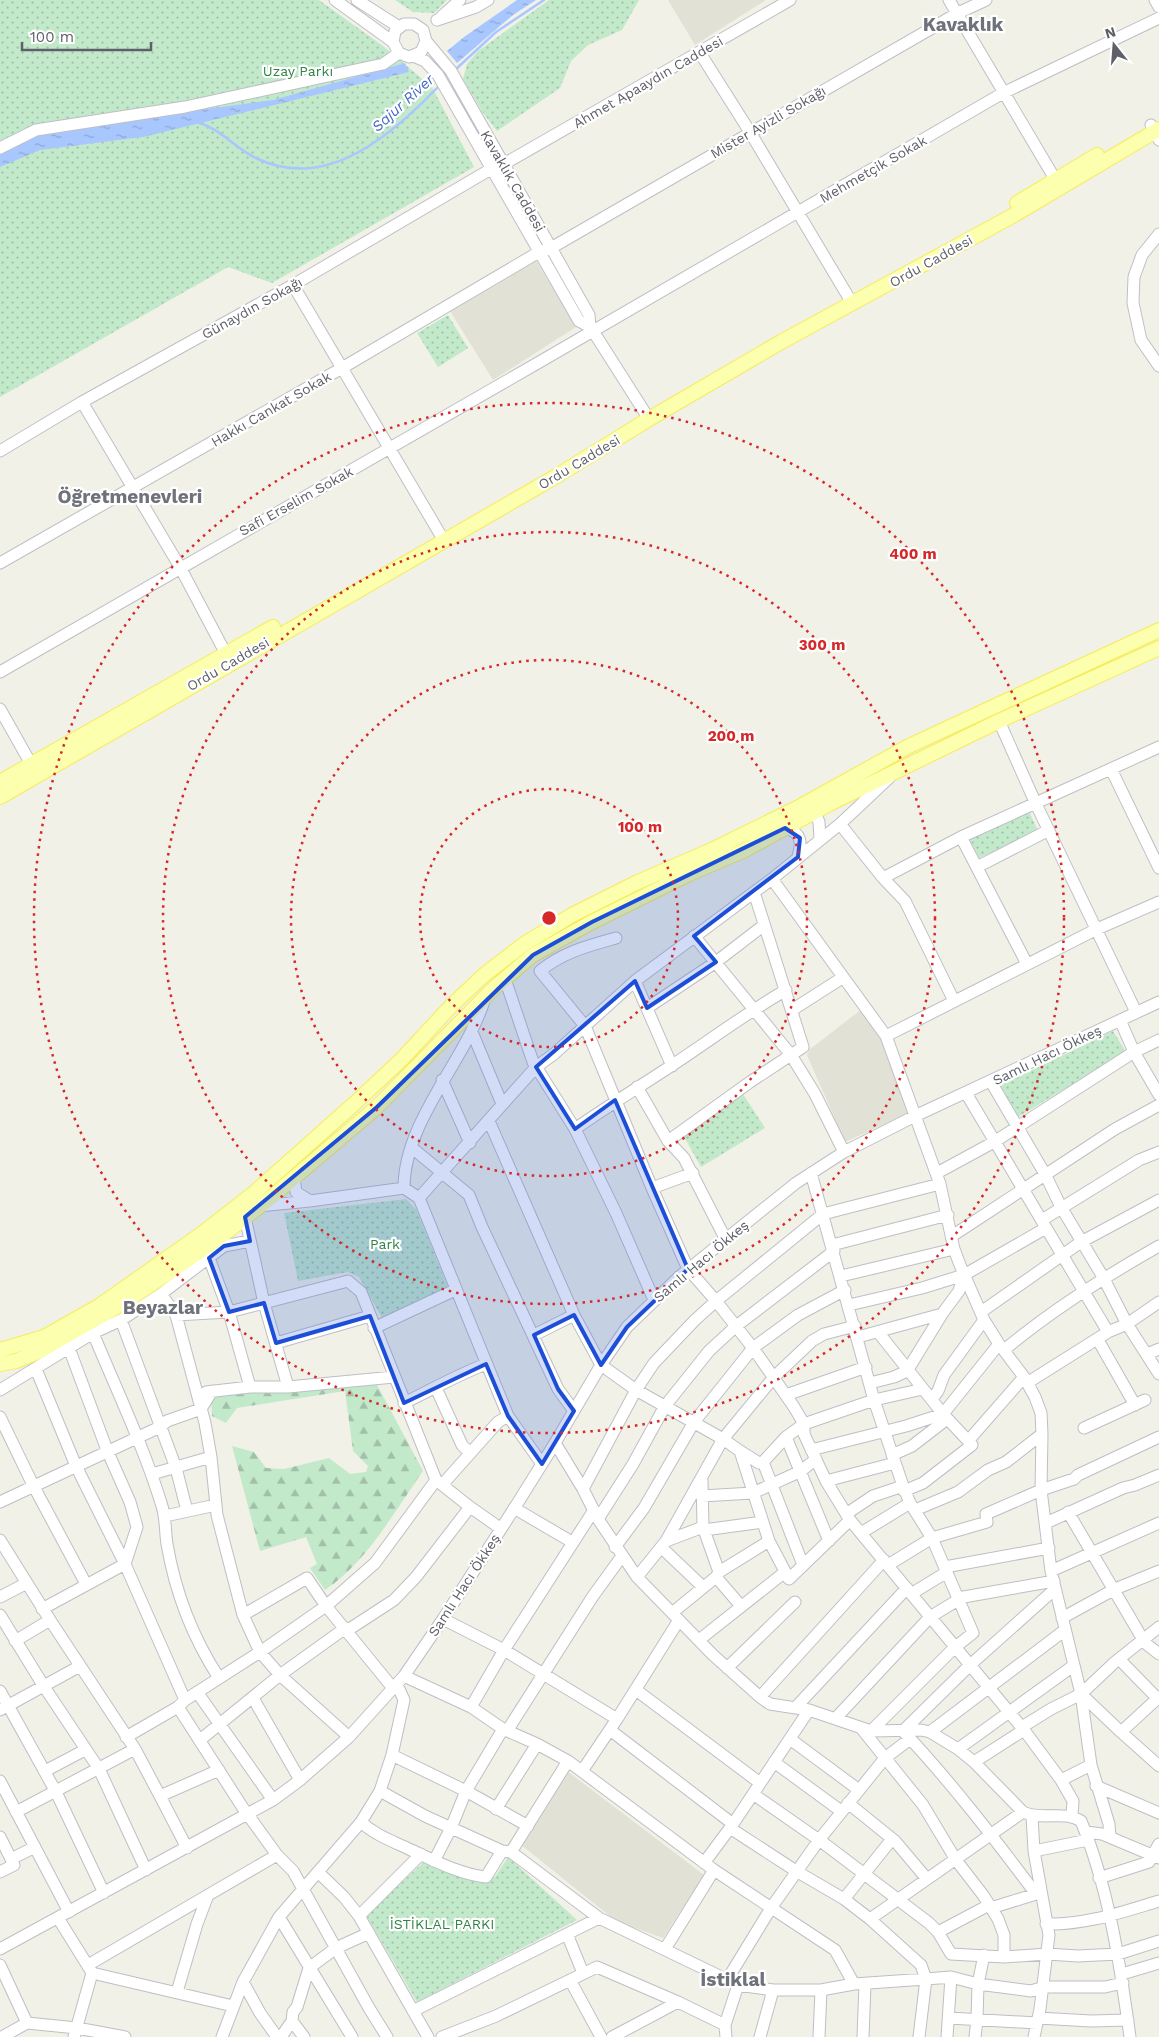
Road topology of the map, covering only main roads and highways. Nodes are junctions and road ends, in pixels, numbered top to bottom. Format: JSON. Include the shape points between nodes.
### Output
{"nodes":[{"id":1,"x":1156,"y":129,"type":"edge"},
{"id":2,"x":647,"y":416,"type":"junction"},
{"id":3,"x":1159,"y":630,"type":"edge"},
{"id":4,"x":1159,"y":648,"type":"edge"},
{"id":5,"x":0,"y":782,"type":"edge"},
{"id":6,"x":0,"y":796,"type":"edge"},
{"id":7,"x":812,"y":807,"type":"junction"},
{"id":8,"x":0,"y":1350,"type":"edge"},
{"id":9,"x":0,"y":1364,"type":"edge"}],
"edges":[{"from":1,"to":2,"type":"main road","name":"Ordu Caddesi","via":[[1014,215]]},
{"from":1,"to":2,"type":"main road","name":"Ordu Caddesi","via":[[1055,179]]},
{"from":2,"to":5,"type":"main road","name":"Ordu Caddesi"},
{"from":2,"to":6,"type":"main road","name":"Ordu Caddesi","via":[[554,477]]},
{"from":3,"to":7,"type":"main road","via":[[910,746]]},
{"from":4,"to":7,"type":"main road","via":[[896,772]]},
{"from":7,"to":8,"type":"main road","via":[[638,882],[524,944],[452,1005],[355,1103],[200,1235],[99,1306],[44,1337]]},
{"from":7,"to":9,"type":"main road","via":[[785,828],[743,851],[592,922],[533,955],[376,1107],[211,1244],[122,1304],[40,1351]]}]}
